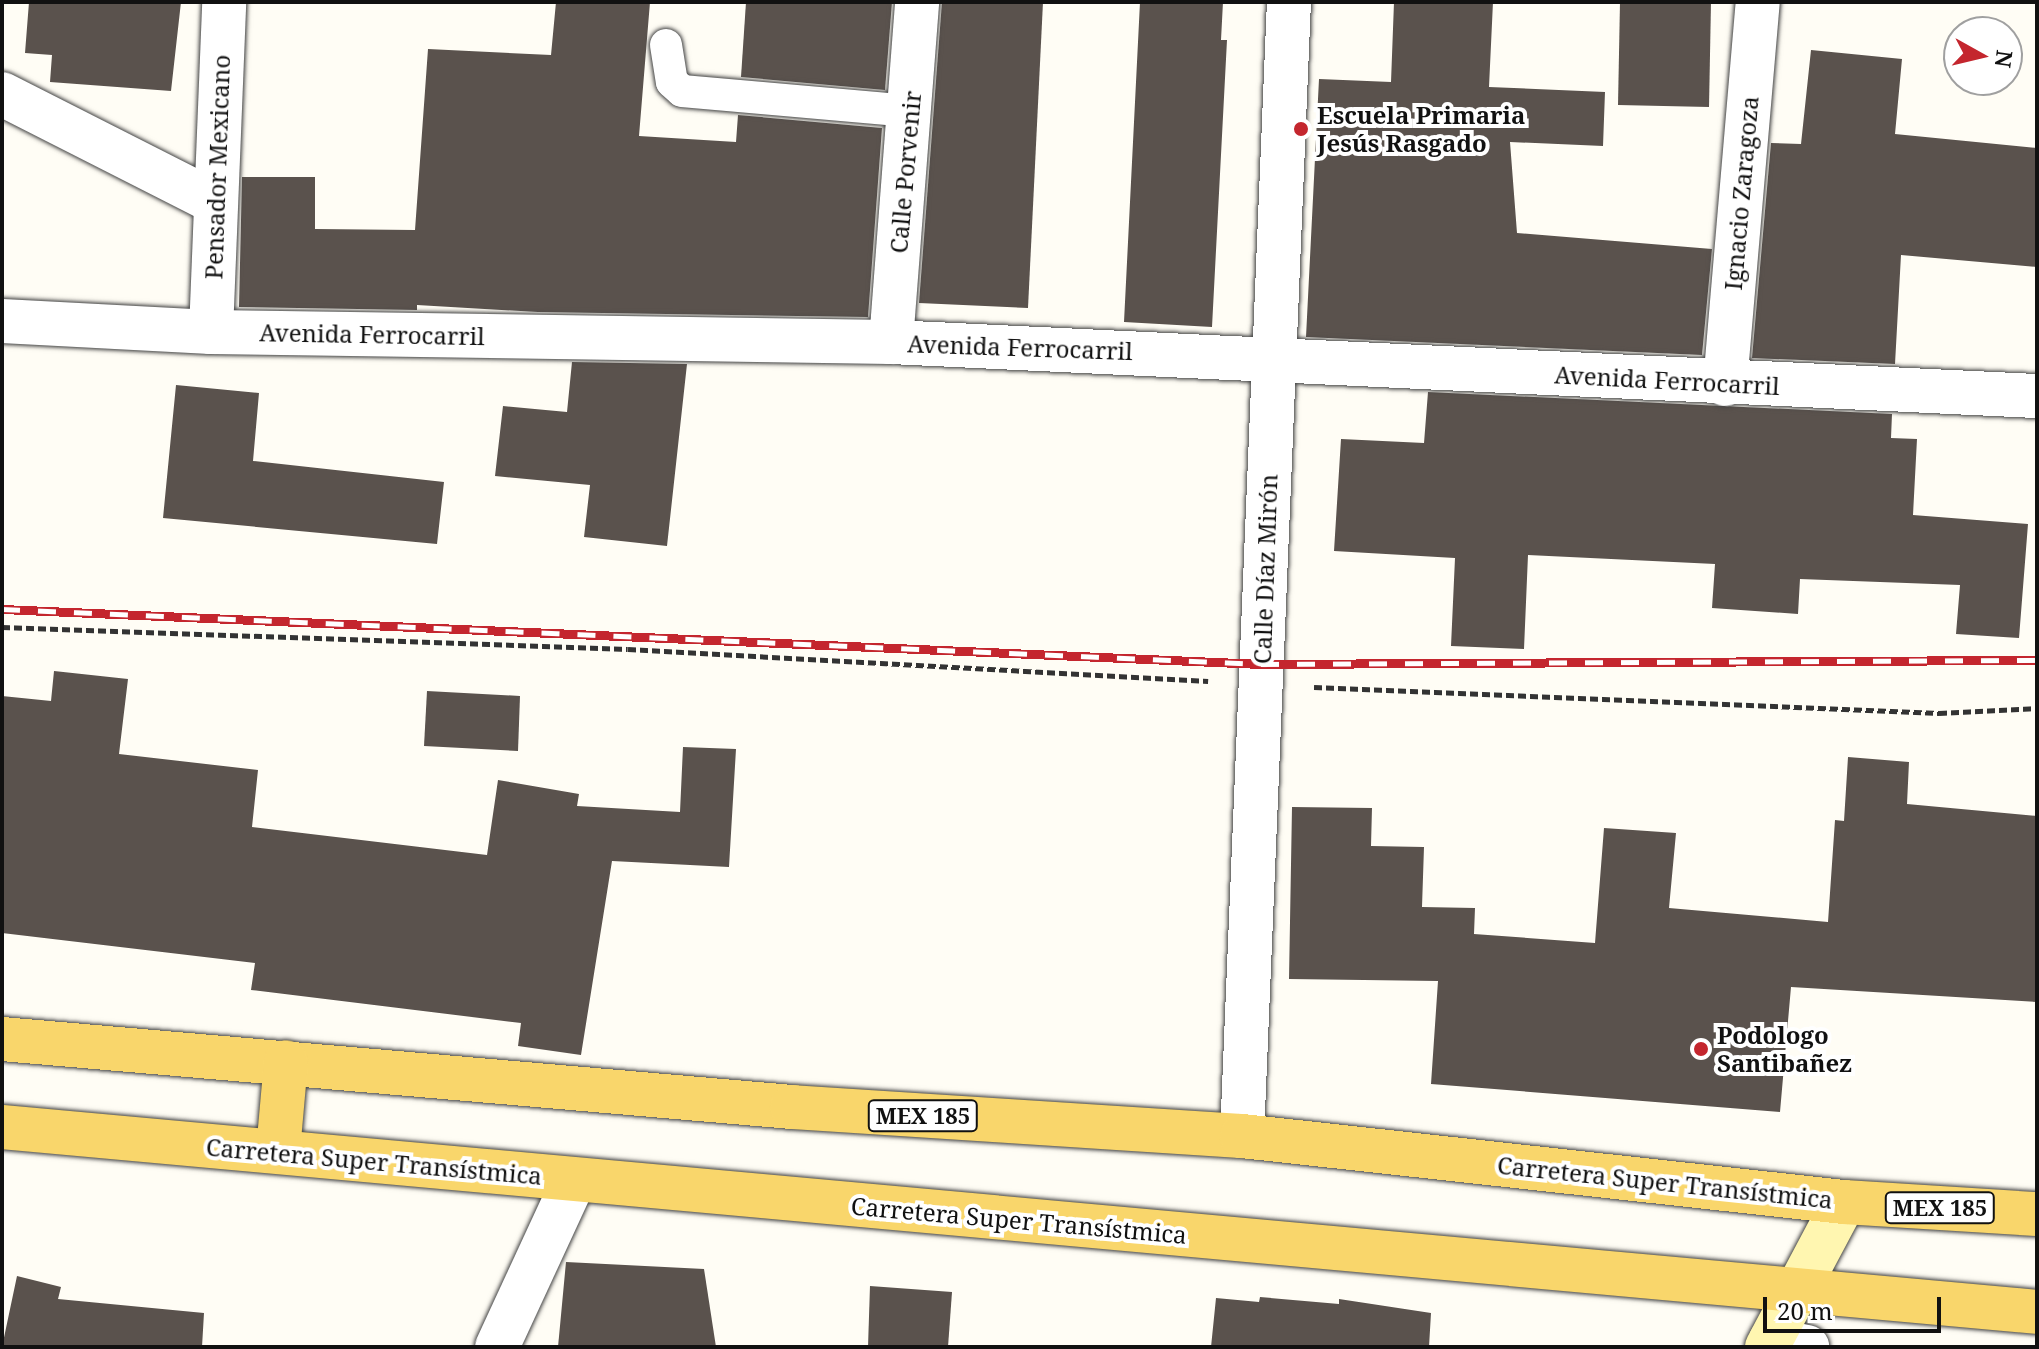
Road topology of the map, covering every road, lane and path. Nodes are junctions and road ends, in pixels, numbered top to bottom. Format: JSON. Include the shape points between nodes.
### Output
{"nodes":[{"id":1,"x":224,"y":2,"type":"edge"},
{"id":2,"x":917,"y":2,"type":"edge"},
{"id":3,"x":1289,"y":2,"type":"edge"},
{"id":4,"x":1758,"y":2,"type":"edge"},
{"id":5,"x":666,"y":45,"type":"dead end"},
{"id":6,"x":2,"y":94,"type":"edge"},
{"id":7,"x":910,"y":111,"type":"junction"},
{"id":8,"x":215,"y":202,"type":"junction"},
{"id":9,"x":2,"y":321,"type":"edge"},
{"id":10,"x":211,"y":332,"type":"junction"},
{"id":11,"x":891,"y":342,"type":"junction"},
{"id":12,"x":1275,"y":357,"type":"junction"},
{"id":13,"x":1725,"y":384,"type":"junction"},
{"id":14,"x":2037,"y":396,"type":"edge"},
{"id":15,"x":2,"y":627,"type":"edge"},
{"id":16,"x":1260,"y":684,"type":"junction"},
{"id":17,"x":2037,"y":708,"type":"edge"},
{"id":18,"x":2,"y":1039,"type":"edge"},
{"id":19,"x":286,"y":1062,"type":"junction"},
{"id":20,"x":2,"y":1127,"type":"edge"},
{"id":21,"x":1242,"y":1136,"type":"junction"},
{"id":22,"x":278,"y":1151,"type":"junction"},
{"id":23,"x":574,"y":1180,"type":"junction"},
{"id":24,"x":1844,"y":1202,"type":"junction"},
{"id":25,"x":2037,"y":1214,"type":"edge"},
{"id":26,"x":1798,"y":1290,"type":"junction"},
{"id":27,"x":2037,"y":1312,"type":"edge"},
{"id":28,"x":1782,"y":1345,"type":"edge"},
{"id":29,"x":497,"y":1347,"type":"edge"}],
"edges":[{"from":1,"to":8,"type":"street","name":"Pensador Mexicano"},
{"from":2,"to":7,"type":"street","name":"Calle Porvenir"},
{"from":3,"to":12,"type":"street","name":"Calle Díaz Mirón"},
{"from":4,"to":13,"type":"street","name":"Ignacio Zaragoza"},
{"from":5,"to":7,"type":"lane","via":[[672,82],[682,91]]},
{"from":6,"to":8,"type":"street"},
{"from":7,"to":11,"type":"street","name":"Calle Porvenir"},
{"from":8,"to":10,"type":"street","name":"Pensador Mexicano"},
{"from":9,"to":10,"type":"street","name":"Avenida Ferrocarril"},
{"from":10,"to":11,"type":"street","name":"Avenida Ferrocarril"},
{"from":11,"to":12,"type":"street","name":"Avenida Ferrocarril"},
{"from":12,"to":13,"type":"street","name":"Avenida Ferrocarril"},
{"from":12,"to":16,"type":"street","name":"Calle Díaz Mirón"},
{"from":13,"to":14,"type":"street","name":"Avenida Ferrocarril"},
{"from":15,"to":16,"type":"path","via":[[628,649]]},
{"from":16,"to":17,"type":"path","via":[[1939,713]]},
{"from":16,"to":21,"type":"street","name":"Calle Díaz Mirón"},
{"from":18,"to":19,"type":"main road","name":"Carretera Super Transístmica","number":"MEX 185"},
{"from":19,"to":21,"type":"main road","name":"Carretera Super Transístmica","number":"MEX 185","via":[[792,1107]]},
{"from":19,"to":22,"type":"main road"},
{"from":20,"to":22,"type":"main road","name":"Carretera Super Transístmica"},
{"from":21,"to":24,"type":"main road","name":"Carretera Super Transístmica","number":"MEX 185"},
{"from":22,"to":23,"type":"main road","name":"Carretera Super Transístmica"},
{"from":23,"to":26,"type":"main road","name":"Carretera Super Transístmica"},
{"from":23,"to":29,"type":"street"},
{"from":24,"to":25,"type":"main road","name":"Carretera Super Transístmica","number":"MEX 185"},
{"from":24,"to":26,"type":"main road"},
{"from":26,"to":27,"type":"main road","name":"Carretera Super Transístmica"},
{"from":26,"to":28,"type":"main road"}]}
